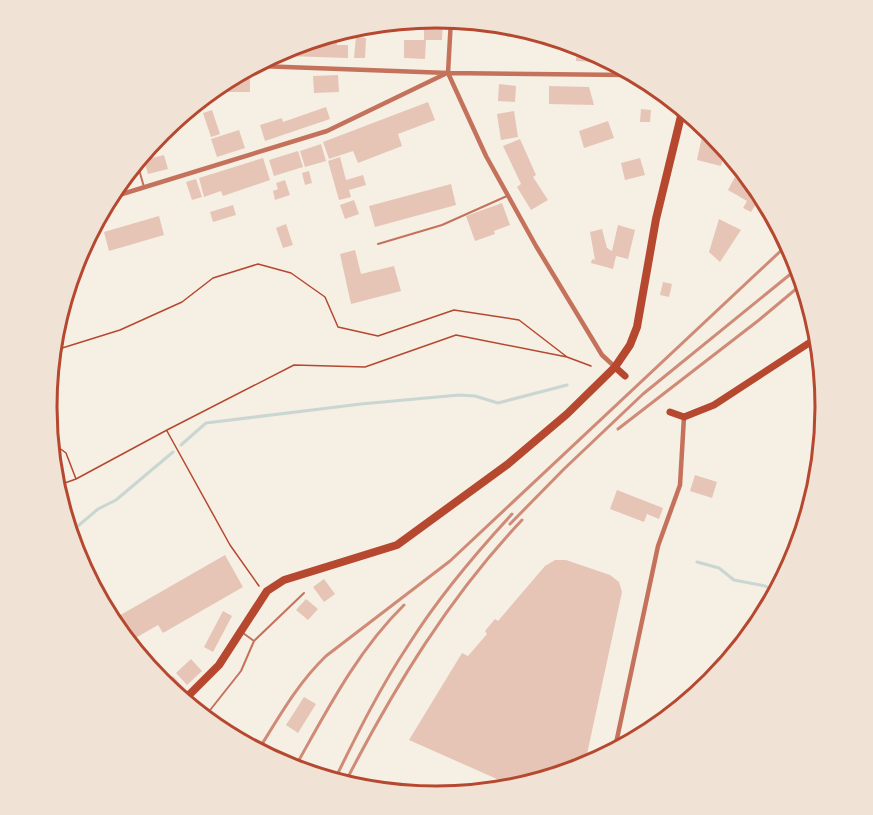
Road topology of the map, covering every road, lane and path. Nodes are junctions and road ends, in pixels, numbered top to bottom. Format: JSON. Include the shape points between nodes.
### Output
{"nodes":[{"id":1,"x":451,"y":29,"type":"edge"},
{"id":2,"x":273,"y":66,"type":"edge"},
{"id":3,"x":448,"y":72,"type":"junction"},
{"id":4,"x":618,"y":75,"type":"edge"},
{"id":5,"x":680,"y":118,"type":"edge"},
{"id":6,"x":140,"y":173,"type":"edge"},
{"id":7,"x":144,"y":188,"type":"junction"},
{"id":8,"x":123,"y":194,"type":"edge"},
{"id":9,"x":508,"y":196,"type":"junction"},
{"id":10,"x":378,"y":244,"type":"dead end"},
{"id":11,"x":810,"y":344,"type":"edge"},
{"id":12,"x":63,"y":348,"type":"edge"},
{"id":13,"x":567,"y":357,"type":"junction"},
{"id":14,"x":591,"y":366,"type":"dead end"},
{"id":15,"x":615,"y":367,"type":"junction"},
{"id":16,"x":625,"y":375,"type":"dead end"},
{"id":17,"x":670,"y":412,"type":"dead end"},
{"id":18,"x":684,"y":417,"type":"junction"},
{"id":19,"x":167,"y":430,"type":"junction"},
{"id":20,"x":60,"y":448,"type":"edge"},
{"id":21,"x":76,"y":479,"type":"junction"},
{"id":22,"x":65,"y":483,"type":"edge"},
{"id":23,"x":259,"y":586,"type":"dead end"},
{"id":24,"x":304,"y":593,"type":"dead end"},
{"id":25,"x":241,"y":631,"type":"junction"},
{"id":26,"x":254,"y":641,"type":"junction"},
{"id":27,"x":190,"y":695,"type":"edge"},
{"id":28,"x":210,"y":711,"type":"edge"},
{"id":29,"x":617,"y":741,"type":"edge"}],
"edges":[{"from":1,"to":3,"type":"street"},
{"from":2,"to":3,"type":"street"},
{"from":3,"to":4,"type":"street"},
{"from":3,"to":7,"type":"street","via":[[327,131]]},
{"from":3,"to":9,"type":"street"},
{"from":5,"to":15,"type":"highway","via":[[656,219],[637,327]]},
{"from":6,"to":7,"type":"lane"},
{"from":7,"to":8,"type":"street"},
{"from":9,"to":10,"type":"lane","via":[[442,225]]},
{"from":9,"to":15,"type":"street","via":[[602,355]]},
{"from":11,"to":18,"type":"main road","via":[[714,405]]},
{"from":12,"to":13,"type":"path","via":[[120,330],[182,302],[213,278],[258,264],[291,273],[325,297],[338,327],[378,336],[454,310],[519,320]]},
{"from":13,"to":14,"type":"path"},
{"from":13,"to":19,"type":"path","via":[[456,335],[365,366],[294,365]]},
{"from":15,"to":16,"type":"main road"},
{"from":15,"to":25,"type":"highway","via":[[508,464],[397,545],[284,580],[267,591]]},
{"from":17,"to":18,"type":"main road"},
{"from":18,"to":29,"type":"street","via":[[680,485],[658,546]]},
{"from":19,"to":21,"type":"path"},
{"from":19,"to":23,"type":"path","via":[[230,545]]},
{"from":20,"to":21,"type":"path","via":[[66,453]]},
{"from":21,"to":22,"type":"path"},
{"from":24,"to":26,"type":"lane"},
{"from":25,"to":26,"type":"lane"},
{"from":25,"to":27,"type":"highway","via":[[219,665]]},
{"from":26,"to":28,"type":"lane","via":[[241,671]]}]}
